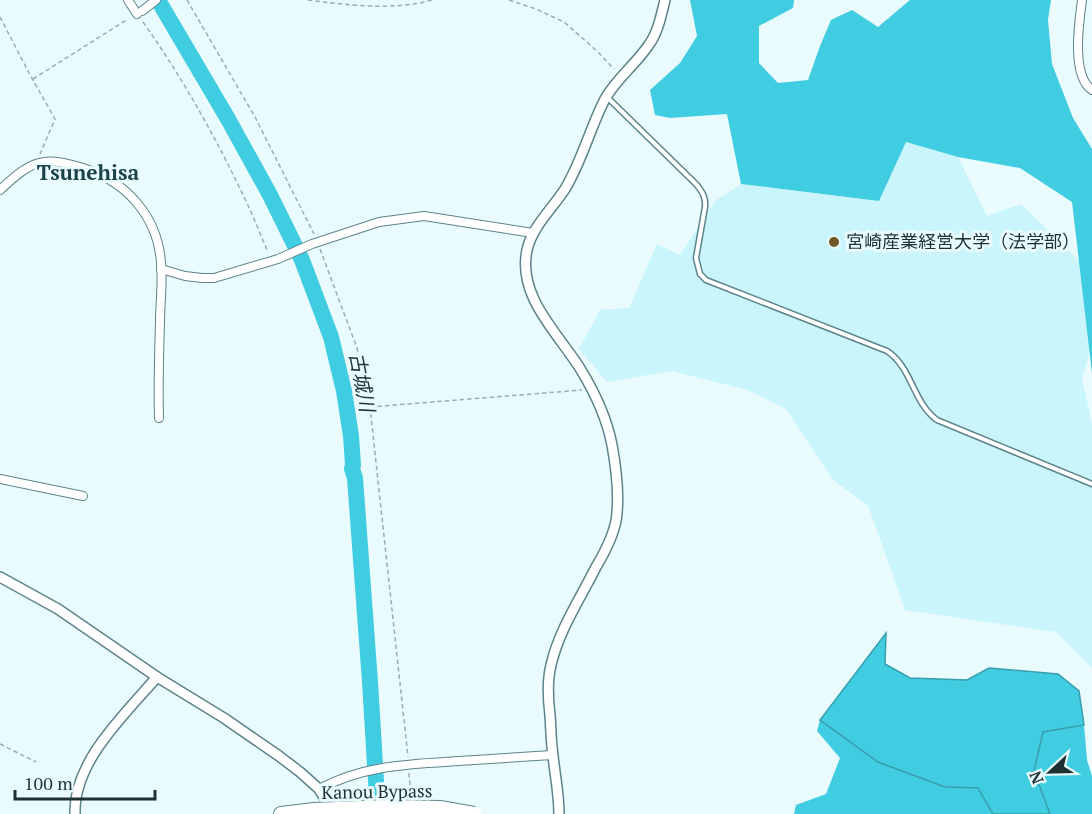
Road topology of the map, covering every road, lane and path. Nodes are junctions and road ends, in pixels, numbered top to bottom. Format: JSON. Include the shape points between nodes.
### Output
{"nodes":[{"id":1,"x":128,"y":0,"type":"edge"},
{"id":2,"x":156,"y":0,"type":"edge"},
{"id":3,"x":187,"y":0,"type":"edge"},
{"id":4,"x":308,"y":0,"type":"edge"},
{"id":5,"x":432,"y":0,"type":"edge"},
{"id":6,"x":509,"y":0,"type":"edge"},
{"id":7,"x":665,"y":0,"type":"edge"},
{"id":8,"x":1082,"y":0,"type":"edge"},
{"id":9,"x":140,"y":12,"type":"junction"},
{"id":10,"x":0,"y":17,"type":"edge"},
{"id":11,"x":622,"y":76,"type":"junction"},
{"id":12,"x":32,"y":79,"type":"junction"},
{"id":13,"x":1092,"y":90,"type":"edge"},
{"id":14,"x":607,"y":96,"type":"junction"},
{"id":15,"x":36,"y":164,"type":"junction"},
{"id":16,"x":0,"y":190,"type":"edge"},
{"id":17,"x":533,"y":233,"type":"junction"},
{"id":18,"x":315,"y":244,"type":"junction"},
{"id":19,"x":274,"y":260,"type":"junction"},
{"id":20,"x":161,"y":269,"type":"junction"},
{"id":21,"x":592,"y":389,"type":"junction"},
{"id":22,"x":370,"y":407,"type":"junction"},
{"id":23,"x":159,"y":418,"type":"dead end"},
{"id":24,"x":0,"y":479,"type":"edge"},
{"id":25,"x":1092,"y":484,"type":"edge"},
{"id":26,"x":83,"y":496,"type":"dead end"},
{"id":27,"x":0,"y":577,"type":"edge"},
{"id":28,"x":157,"y":677,"type":"junction"},
{"id":29,"x":0,"y":744,"type":"edge"},
{"id":30,"x":552,"y":755,"type":"junction"},
{"id":31,"x":36,"y":762,"type":"dead end"},
{"id":32,"x":408,"y":764,"type":"junction"},
{"id":33,"x":319,"y":789,"type":"junction"},
{"id":34,"x":412,"y":804,"type":"dead end"},
{"id":35,"x":75,"y":814,"type":"edge"},
{"id":36,"x":281,"y":814,"type":"edge"},
{"id":37,"x":335,"y":814,"type":"edge"},
{"id":38,"x":474,"y":814,"type":"edge"},
{"id":39,"x":559,"y":814,"type":"edge"}],
"edges":[{"from":1,"to":9,"type":"street"},
{"from":2,"to":9,"type":"street"},
{"from":3,"to":18,"type":"path","via":[[255,117]]},
{"from":4,"to":5,"type":"path","via":[[344,5],[398,5]]},
{"from":6,"to":11,"type":"path","via":[[564,22]]},
{"from":7,"to":11,"type":"street","via":[[649,46]]},
{"from":8,"to":13,"type":"street","via":[[1078,63],[1086,87]]},
{"from":9,"to":12,"type":"path"},
{"from":9,"to":19,"type":"path","via":[[205,121]]},
{"from":10,"to":12,"type":"path"},
{"from":11,"to":14,"type":"street"},
{"from":12,"to":15,"type":"path","via":[[55,119]]},
{"from":14,"to":17,"type":"street","via":[[575,171]]},
{"from":14,"to":25,"type":"lane","via":[[703,194],[706,200],[696,258],[706,280],[887,351],[897,359],[928,414],[937,420]]},
{"from":15,"to":16,"type":"street","via":[[21,171]]},
{"from":15,"to":20,"type":"street","via":[[56,162],[83,168],[125,190],[148,216]]},
{"from":17,"to":18,"type":"street","via":[[424,216],[379,222]]},
{"from":17,"to":21,"type":"street","via":[[527,251],[528,287],[538,309]]},
{"from":18,"to":19,"type":"street"},
{"from":18,"to":22,"type":"path","via":[[357,348]]},
{"from":19,"to":20,"type":"street","via":[[214,278]]},
{"from":20,"to":23,"type":"street"},
{"from":21,"to":22,"type":"path"},
{"from":21,"to":30,"type":"street","via":[[612,444],[617,515],[605,551],[559,639],[550,668]]},
{"from":22,"to":32,"type":"path"},
{"from":24,"to":26,"type":"street"},
{"from":27,"to":28,"type":"street","via":[[58,609]]},
{"from":28,"to":33,"type":"street","via":[[224,718]]},
{"from":28,"to":35,"type":"street","via":[[90,758],[80,781]]},
{"from":29,"to":31,"type":"path"},
{"from":30,"to":32,"type":"street"},
{"from":30,"to":39,"type":"street"},
{"from":32,"to":33,"type":"street","via":[[359,772]]},
{"from":32,"to":34,"type":"path"},
{"from":33,"to":37,"type":"street"},
{"from":36,"to":38,"type":"highway","name":"Kanou Bypass","bridge":true,"via":[[386,807],[440,808]]}]}
